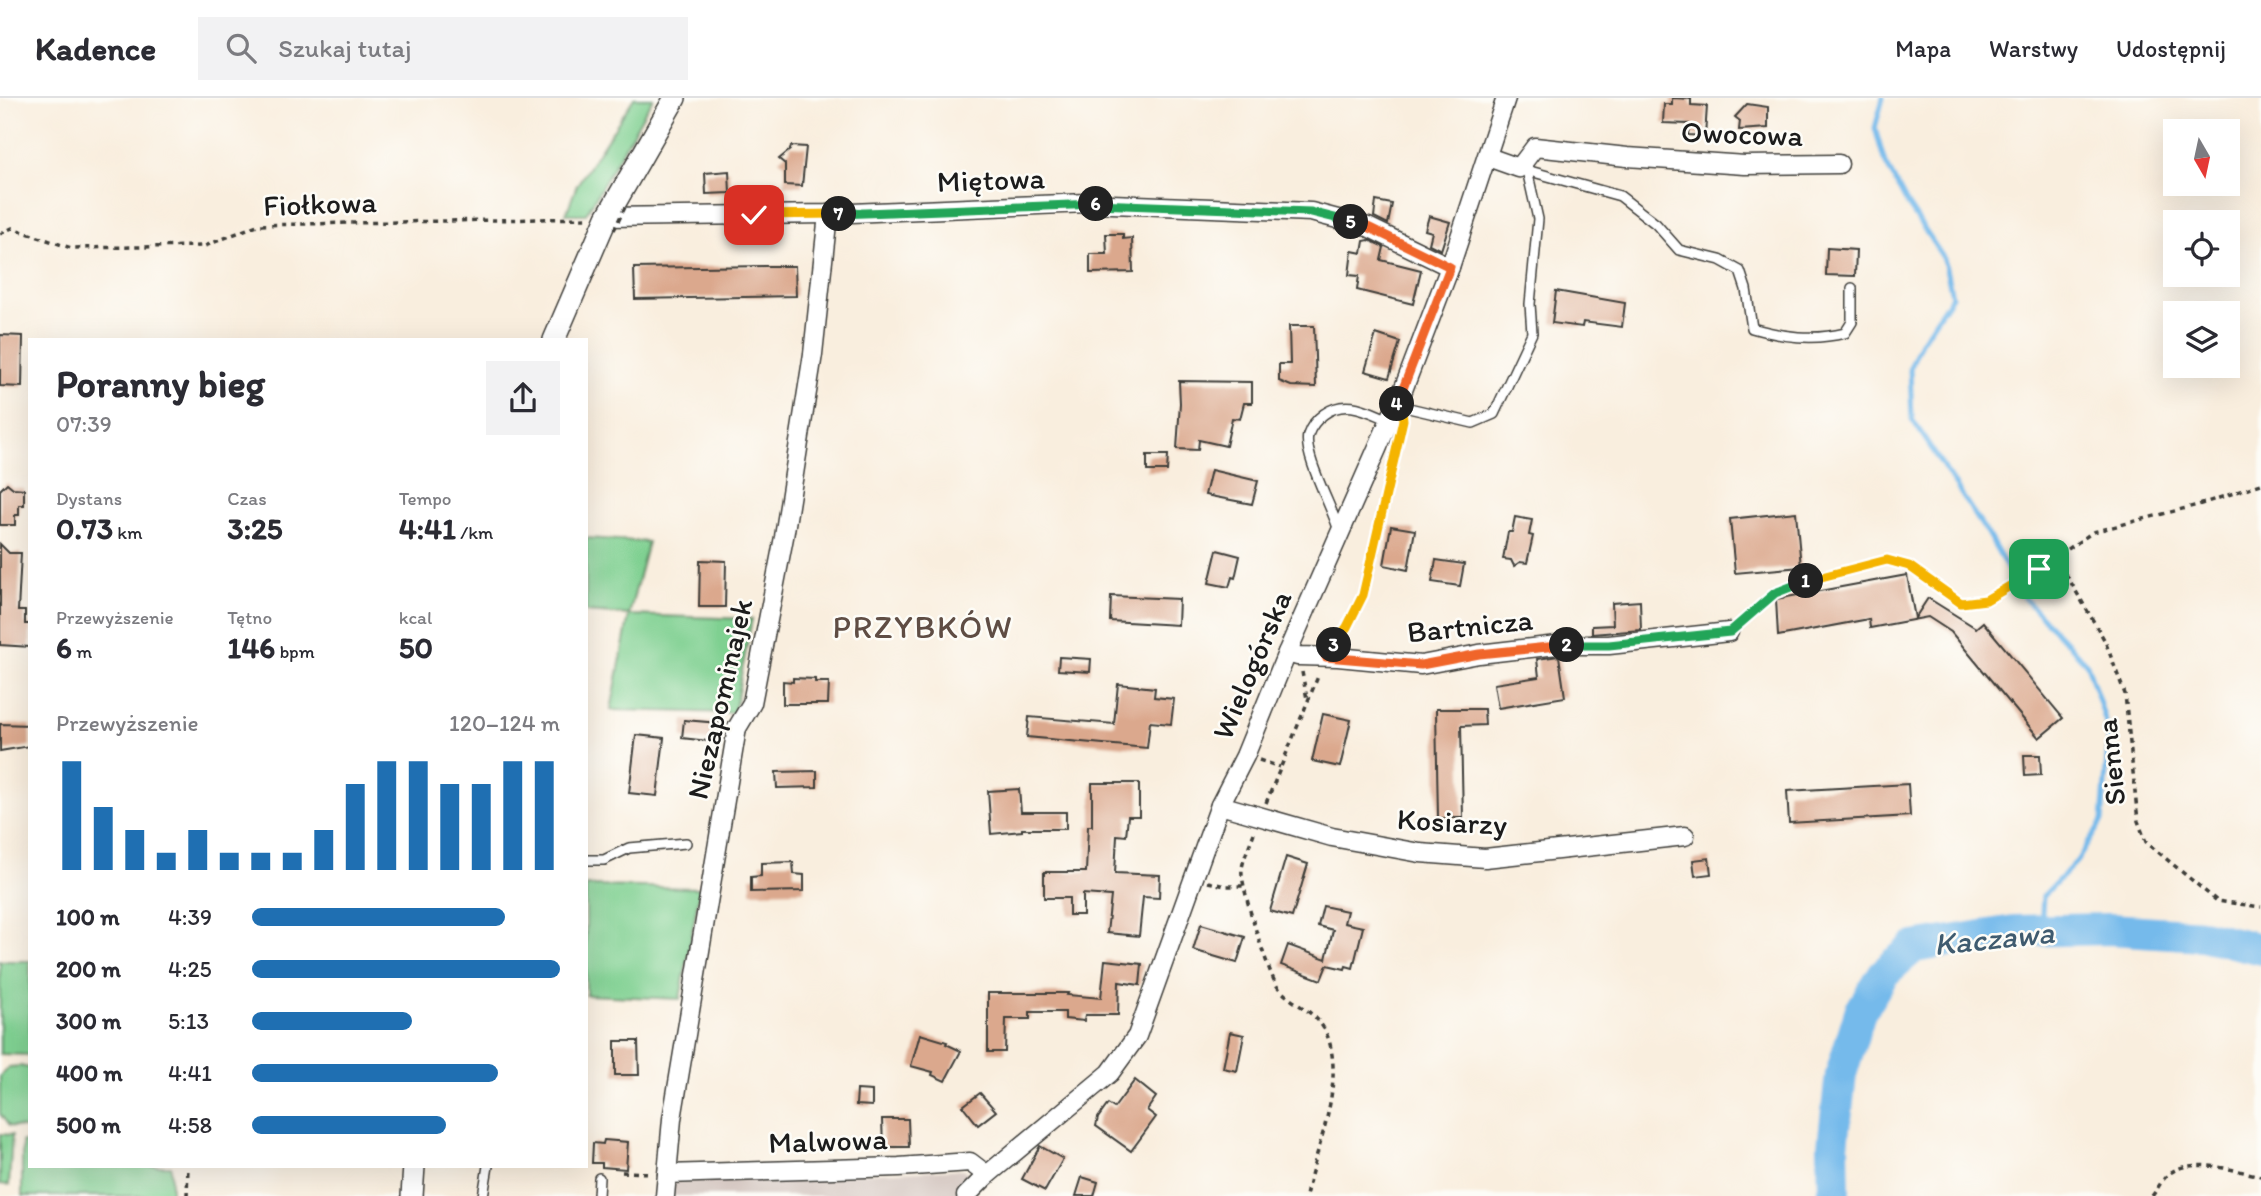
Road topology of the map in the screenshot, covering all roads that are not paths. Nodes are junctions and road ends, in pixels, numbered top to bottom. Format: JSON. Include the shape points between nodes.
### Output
{"nodes":[{"id":1,"x":675,"y":98,"type":"edge"},
{"id":2,"x":1506,"y":98,"type":"edge"},
{"id":3,"x":1488,"y":157,"type":"junction"},
{"id":4,"x":1839,"y":164,"type":"dead end"},
{"id":5,"x":1523,"y":169,"type":"junction"},
{"id":6,"x":828,"y":214,"type":"junction"},
{"id":7,"x":610,"y":224,"type":"junction"},
{"id":8,"x":1450,"y":267,"type":"junction"},
{"id":9,"x":1852,"y":288,"type":"dead end"},
{"id":10,"x":555,"y":338,"type":"edge"},
{"id":11,"x":1393,"y":413,"type":"junction"},
{"id":12,"x":1340,"y":533,"type":"junction"},
{"id":13,"x":1730,"y":632,"type":"road end"},
{"id":14,"x":1292,"y":655,"type":"junction"},
{"id":15,"x":1220,"y":805,"type":"junction"},
{"id":16,"x":1685,"y":836,"type":"dead end"},
{"id":17,"x":686,"y":843,"type":"dead end"},
{"id":18,"x":588,"y":860,"type":"edge"},
{"id":19,"x":414,"y":1168,"type":"edge"},
{"id":20,"x":488,"y":1168,"type":"edge"},
{"id":21,"x":667,"y":1174,"type":"junction"},
{"id":22,"x":987,"y":1175,"type":"junction"},
{"id":23,"x":599,"y":1178,"type":"dead end"},
{"id":24,"x":412,"y":1196,"type":"edge"},
{"id":25,"x":482,"y":1196,"type":"edge"},
{"id":26,"x":598,"y":1196,"type":"edge"},
{"id":27,"x":665,"y":1196,"type":"edge"},
{"id":28,"x":966,"y":1196,"type":"edge"}],
"edges":[{"from":1,"to":7,"type":"street"},
{"from":2,"to":3,"type":"street","name":"Wielogórska"},
{"from":3,"to":5,"type":"street"},
{"from":3,"to":8,"type":"street","name":"Wielogórska"},
{"from":4,"to":5,"type":"street","name":"Owocowa","via":[[1745,164],[1535,147]]},
{"from":5,"to":9,"type":"lane","via":[[1620,195],[1679,250],[1720,260],[1740,271],[1752,328],[1783,337],[1824,338],[1845,333],[1852,322]]},
{"from":5,"to":11,"type":"lane","via":[[1538,219],[1530,304],[1532,333],[1494,414],[1473,424]]},
{"from":6,"to":7,"type":"street","name":"Miętowa"},
{"from":6,"to":8,"type":"street","name":"Miętowa","via":[[1087,204],[1311,212],[1368,227]]},
{"from":6,"to":21,"type":"street","name":"Niezapominajek","via":[[813,354],[785,537],[752,703],[737,728],[672,1119]]},
{"from":7,"to":10,"type":"street"},
{"from":8,"to":11,"type":"street","name":"Wielogórska"},
{"from":11,"to":12,"type":"street","name":"Wielogórska"},
{"from":11,"to":12,"type":"lane","via":[[1354,405],[1332,408],[1315,421],[1307,436],[1311,461]]},
{"from":12,"to":14,"type":"street","name":"Wielogórska"},
{"from":13,"to":14,"type":"street","name":"Bartnicza","via":[[1609,645],[1557,645],[1421,665]]},
{"from":14,"to":15,"type":"street","name":"Wielogórska"},
{"from":15,"to":16,"type":"street","name":"Kosiarzy","via":[[1332,837],[1420,853],[1485,858]]},
{"from":15,"to":22,"type":"street","name":"Wielogórska","via":[[1137,1036],[1110,1073]]},
{"from":17,"to":18,"type":"lane","via":[[629,848],[604,860]]},
{"from":19,"to":24,"type":"street"},
{"from":20,"to":25,"type":"lane"},
{"from":21,"to":22,"type":"street","name":"Malwowa","via":[[970,1162]]},
{"from":21,"to":27,"type":"street","name":"Niezapominajek"},
{"from":22,"to":28,"type":"street","name":"Wielogórska"},
{"from":23,"to":26,"type":"lane"}]}
